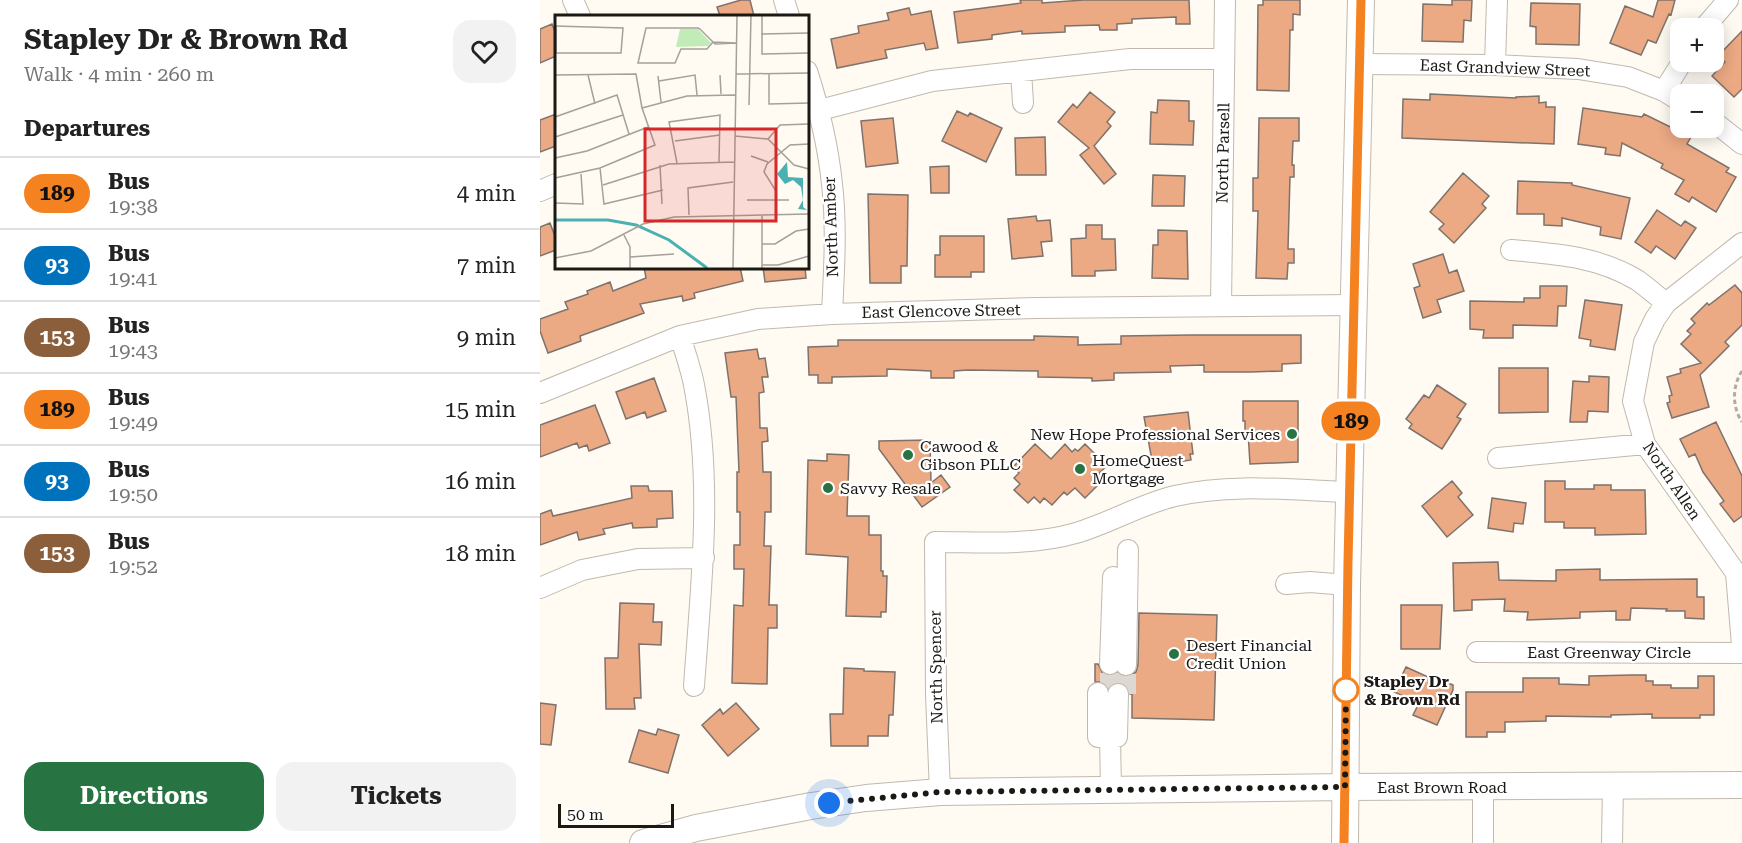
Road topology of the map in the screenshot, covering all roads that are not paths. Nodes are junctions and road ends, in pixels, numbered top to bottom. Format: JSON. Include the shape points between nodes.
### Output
{"nodes":[{"id":1,"x":573,"y":0,"type":"edge"},
{"id":2,"x":784,"y":0,"type":"edge"},
{"id":3,"x":1225,"y":0,"type":"edge"},
{"id":4,"x":1361,"y":0,"type":"edge"},
{"id":5,"x":1497,"y":0,"type":"edge"},
{"id":6,"x":1728,"y":0,"type":"edge"},
{"id":7,"x":580,"y":15,"type":"edge"},
{"id":8,"x":789,"y":15,"type":"edge"},
{"id":9,"x":1713,"y":18,"type":"edge"},
{"id":10,"x":1224,"y":59,"type":"junction"},
{"id":11,"x":1359,"y":64,"type":"junction"},
{"id":12,"x":1495,"y":65,"type":"junction"},
{"id":13,"x":1021,"y":71,"type":"junction"},
{"id":14,"x":808,"y":74,"type":"edge"},
{"id":15,"x":1670,"y":95,"type":"edge"},
{"id":16,"x":1023,"y":103,"type":"dead end"},
{"id":17,"x":820,"y":110,"type":"junction"},
{"id":18,"x":1724,"y":130,"type":"edge"},
{"id":19,"x":1742,"y":144,"type":"edge"},
{"id":20,"x":555,"y":184,"type":"edge"},
{"id":21,"x":540,"y":191,"type":"edge"},
{"id":22,"x":1742,"y":243,"type":"edge"},
{"id":23,"x":1511,"y":250,"type":"dead end"},
{"id":24,"x":1666,"y":303,"type":"junction"},
{"id":25,"x":1355,"y":305,"type":"junction"},
{"id":26,"x":1221,"y":306,"type":"junction"},
{"id":27,"x":832,"y":314,"type":"junction"},
{"id":28,"x":680,"y":336,"type":"junction"},
{"id":29,"x":540,"y":393,"type":"edge"},
{"id":30,"x":1645,"y":444,"type":"junction"},
{"id":31,"x":1498,"y":458,"type":"dead end"},
{"id":32,"x":1349,"y":492,"type":"junction"},
{"id":33,"x":1128,"y":550,"type":"dead end"},
{"id":34,"x":704,"y":558,"type":"junction"},
{"id":35,"x":1111,"y":577,"type":"dead end"},
{"id":36,"x":1286,"y":584,"type":"dead end"},
{"id":37,"x":1347,"y":585,"type":"junction"},
{"id":38,"x":540,"y":588,"type":"edge"},
{"id":39,"x":1742,"y":645,"type":"edge"},
{"id":40,"x":1477,"y":652,"type":"dead end"},
{"id":41,"x":1742,"y":653,"type":"edge"},
{"id":42,"x":694,"y":686,"type":"dead end"},
{"id":43,"x":1112,"y":737,"type":"junction"},
{"id":44,"x":1742,"y":785,"type":"edge"},
{"id":45,"x":1483,"y":786,"type":"junction"},
{"id":46,"x":1612,"y":786,"type":"junction"},
{"id":47,"x":1345,"y":787,"type":"junction"},
{"id":48,"x":1111,"y":789,"type":"junction"},
{"id":49,"x":940,"y":792,"type":"junction"},
{"id":50,"x":643,"y":843,"type":"edge"},
{"id":51,"x":1344,"y":843,"type":"edge"},
{"id":52,"x":1483,"y":843,"type":"edge"},
{"id":53,"x":1612,"y":843,"type":"edge"}],
"edges":[{"from":1,"to":7,"type":"street"},
{"from":2,"to":8,"type":"street"},
{"from":3,"to":10,"type":"street","name":"North Parsell"},
{"from":4,"to":11,"type":"main road"},
{"from":5,"to":12,"type":"street"},
{"from":6,"to":9,"type":"street"},
{"from":10,"to":13,"type":"street","via":[[1130,59]]},
{"from":10,"to":26,"type":"street","name":"North Parsell"},
{"from":11,"to":12,"type":"street","name":"East Grandview Street"},
{"from":11,"to":25,"type":"main road"},
{"from":12,"to":15,"type":"street","name":"East Grandview Street","via":[[1629,76]]},
{"from":13,"to":16,"type":"street"},
{"from":13,"to":17,"type":"street","via":[[932,81]]},
{"from":14,"to":17,"type":"street","name":"North Amber"},
{"from":17,"to":27,"type":"street","name":"North Amber","via":[[832,185]]},
{"from":18,"to":19,"type":"street"},
{"from":20,"to":21,"type":"street"},
{"from":22,"to":24,"type":"street","name":"North Allen"},
{"from":23,"to":24,"type":"street","via":[[1587,258],[1615,268]]},
{"from":24,"to":30,"type":"street","name":"North Allen","via":[[1644,342],[1633,401]]},
{"from":25,"to":26,"type":"street","name":"East Glencove Street"},
{"from":25,"to":32,"type":"main road"},
{"from":26,"to":27,"type":"street","name":"East Glencove Street"},
{"from":27,"to":28,"type":"street","name":"East Glencove Street","via":[[759,319]]},
{"from":28,"to":29,"type":"street","name":"East Glencove Street"},
{"from":28,"to":34,"type":"street","via":[[694,384],[702,448]]},
{"from":30,"to":31,"type":"street"},
{"from":30,"to":39,"type":"street","name":"North Allen","via":[[1736,573]]},
{"from":32,"to":37,"type":"main road"},
{"from":32,"to":49,"type":"street","name":"North Spencer","via":[[1199,492],[1174,496],[1075,533],[1045,539],[935,543]]},
{"from":33,"to":35,"type":"street","via":[[1114,665]]},
{"from":34,"to":38,"type":"street","via":[[638,559],[582,570]]},
{"from":34,"to":42,"type":"street"},
{"from":36,"to":37,"type":"street"},
{"from":37,"to":47,"type":"main road"},
{"from":40,"to":41,"type":"street","name":"East Greenway Circle"},
{"from":43,"to":43,"type":"street","via":[[1113,693]]},
{"from":43,"to":48,"type":"street"},
{"from":44,"to":46,"type":"main road","name":"East Brown Road"},
{"from":45,"to":46,"type":"main road","name":"East Brown Road"},
{"from":45,"to":47,"type":"main road","name":"East Brown Road"},
{"from":45,"to":52,"type":"street"},
{"from":46,"to":53,"type":"street"},
{"from":47,"to":48,"type":"main road","name":"East Brown Road"},
{"from":47,"to":51,"type":"main road"},
{"from":48,"to":49,"type":"main road","name":"East Brown Road"},
{"from":49,"to":50,"type":"main road","name":"East Brown Road","via":[[811,806],[696,828]]}]}
